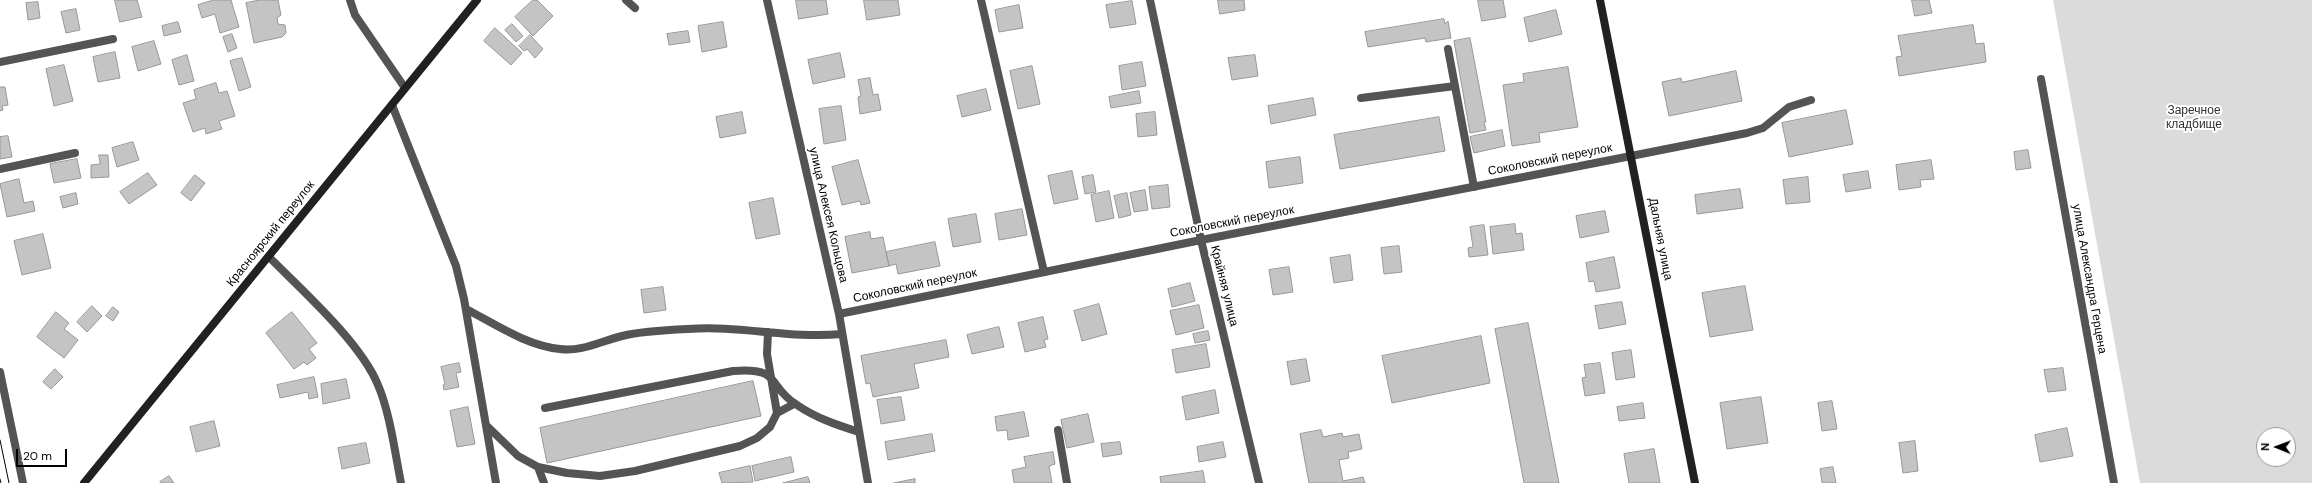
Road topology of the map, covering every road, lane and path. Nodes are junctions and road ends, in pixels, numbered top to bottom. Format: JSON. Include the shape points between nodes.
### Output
{"nodes":[{"id":1,"x":350,"y":0,"type":"edge"},
{"id":2,"x":477,"y":0,"type":"edge"},
{"id":3,"x":626,"y":0,"type":"edge"},
{"id":4,"x":767,"y":0,"type":"edge"},
{"id":5,"x":981,"y":0,"type":"edge"},
{"id":6,"x":1150,"y":0,"type":"edge"},
{"id":7,"x":1600,"y":0,"type":"edge"},
{"id":8,"x":636,"y":8,"type":"dead end"},
{"id":9,"x":113,"y":39,"type":"dead end"},
{"id":10,"x":1448,"y":49,"type":"dead end"},
{"id":11,"x":0,"y":62,"type":"edge"},
{"id":12,"x":2041,"y":79,"type":"dead end"},
{"id":13,"x":1455,"y":86,"type":"junction"},
{"id":14,"x":405,"y":88,"type":"junction"},
{"id":15,"x":1361,"y":98,"type":"dead end"},
{"id":16,"x":1811,"y":100,"type":"dead end"},
{"id":17,"x":392,"y":105,"type":"junction"},
{"id":18,"x":75,"y":153,"type":"dead end"},
{"id":19,"x":1631,"y":156,"type":"junction"},
{"id":20,"x":0,"y":169,"type":"edge"},
{"id":21,"x":1474,"y":187,"type":"junction"},
{"id":22,"x":1201,"y":240,"type":"junction"},
{"id":23,"x":269,"y":257,"type":"junction"},
{"id":24,"x":1044,"y":272,"type":"junction"},
{"id":25,"x":466,"y":309,"type":"junction"},
{"id":26,"x":839,"y":314,"type":"junction"},
{"id":27,"x":768,"y":332,"type":"junction"},
{"id":28,"x":842,"y":334,"type":"junction"},
{"id":29,"x":0,"y":372,"type":"edge"},
{"id":30,"x":770,"y":376,"type":"junction"},
{"id":31,"x":794,"y":404,"type":"junction"},
{"id":32,"x":545,"y":408,"type":"dead end"},
{"id":33,"x":777,"y":413,"type":"junction"},
{"id":34,"x":486,"y":425,"type":"junction"},
{"id":35,"x":1058,"y":430,"type":"dead end"},
{"id":36,"x":859,"y":432,"type":"junction"},
{"id":37,"x":538,"y":467,"type":"junction"},
{"id":38,"x":23,"y":483,"type":"edge"},
{"id":39,"x":84,"y":483,"type":"edge"},
{"id":40,"x":401,"y":483,"type":"edge"},
{"id":41,"x":496,"y":483,"type":"edge"},
{"id":42,"x":544,"y":483,"type":"edge"},
{"id":43,"x":868,"y":483,"type":"edge"},
{"id":44,"x":1067,"y":483,"type":"edge"},
{"id":45,"x":1259,"y":483,"type":"edge"},
{"id":46,"x":1695,"y":483,"type":"edge"},
{"id":47,"x":2114,"y":483,"type":"edge"}],
"edges":[{"from":1,"to":14,"type":"street","via":[[355,15]]},
{"from":2,"to":14,"type":"main road","name":"Красноярский переулок"},
{"from":3,"to":8,"type":"street"},
{"from":4,"to":26,"type":"street","name":"улица Алексея Кольцова"},
{"from":5,"to":24,"type":"street"},
{"from":6,"to":22,"type":"street","name":"Крайняя улица"},
{"from":7,"to":19,"type":"main road","name":"Дальняя улица"},
{"from":9,"to":11,"type":"street"},
{"from":10,"to":13,"type":"street"},
{"from":12,"to":47,"type":"street","name":"улица Александра Герцена"},
{"from":13,"to":15,"type":"street"},
{"from":13,"to":21,"type":"street"},
{"from":14,"to":17,"type":"main road","name":"Красноярский переулок"},
{"from":16,"to":19,"type":"street","name":"Соколовский переулок","via":[[1788,107],[1763,128],[1748,133]]},
{"from":17,"to":23,"type":"main road","name":"Красноярский переулок"},
{"from":17,"to":25,"type":"street","via":[[456,266]]},
{"from":18,"to":20,"type":"street"},
{"from":19,"to":21,"type":"street","name":"Соколовский переулок"},
{"from":19,"to":46,"type":"main road","name":"Дальняя улица"},
{"from":21,"to":22,"type":"street","name":"Соколовский переулок"},
{"from":22,"to":24,"type":"street","name":"Соколовский переулок"},
{"from":22,"to":45,"type":"street","name":"Крайняя улица"},
{"from":23,"to":39,"type":"main road","name":"Красноярский переулок"},
{"from":23,"to":40,"type":"street","via":[[322,311],[364,360],[379,386]]},
{"from":24,"to":26,"type":"street","name":"Соколовский переулок"},
{"from":25,"to":27,"type":"street","via":[[525,339],[561,350],[577,350],[634,334],[687,329]]},
{"from":25,"to":34,"type":"street"},
{"from":26,"to":28,"type":"street","name":"улица Алексея Кольцова"},
{"from":27,"to":28,"type":"street"},
{"from":27,"to":30,"type":"street"},
{"from":28,"to":36,"type":"street","name":"улица Алексея Кольцова"},
{"from":29,"to":38,"type":"street"},
{"from":30,"to":31,"type":"street"},
{"from":30,"to":32,"type":"street","via":[[755,370],[733,371]]},
{"from":30,"to":33,"type":"street"},
{"from":31,"to":33,"type":"street"},
{"from":31,"to":36,"type":"street","via":[[821,419]]},
{"from":33,"to":37,"type":"street","via":[[765,432],[749,443],[635,471],[600,476]]},
{"from":34,"to":37,"type":"street","via":[[518,456]]},
{"from":34,"to":41,"type":"street"},
{"from":35,"to":44,"type":"street"},
{"from":36,"to":43,"type":"street","name":"улица Алексея Кольцова"},
{"from":37,"to":42,"type":"street"}]}
